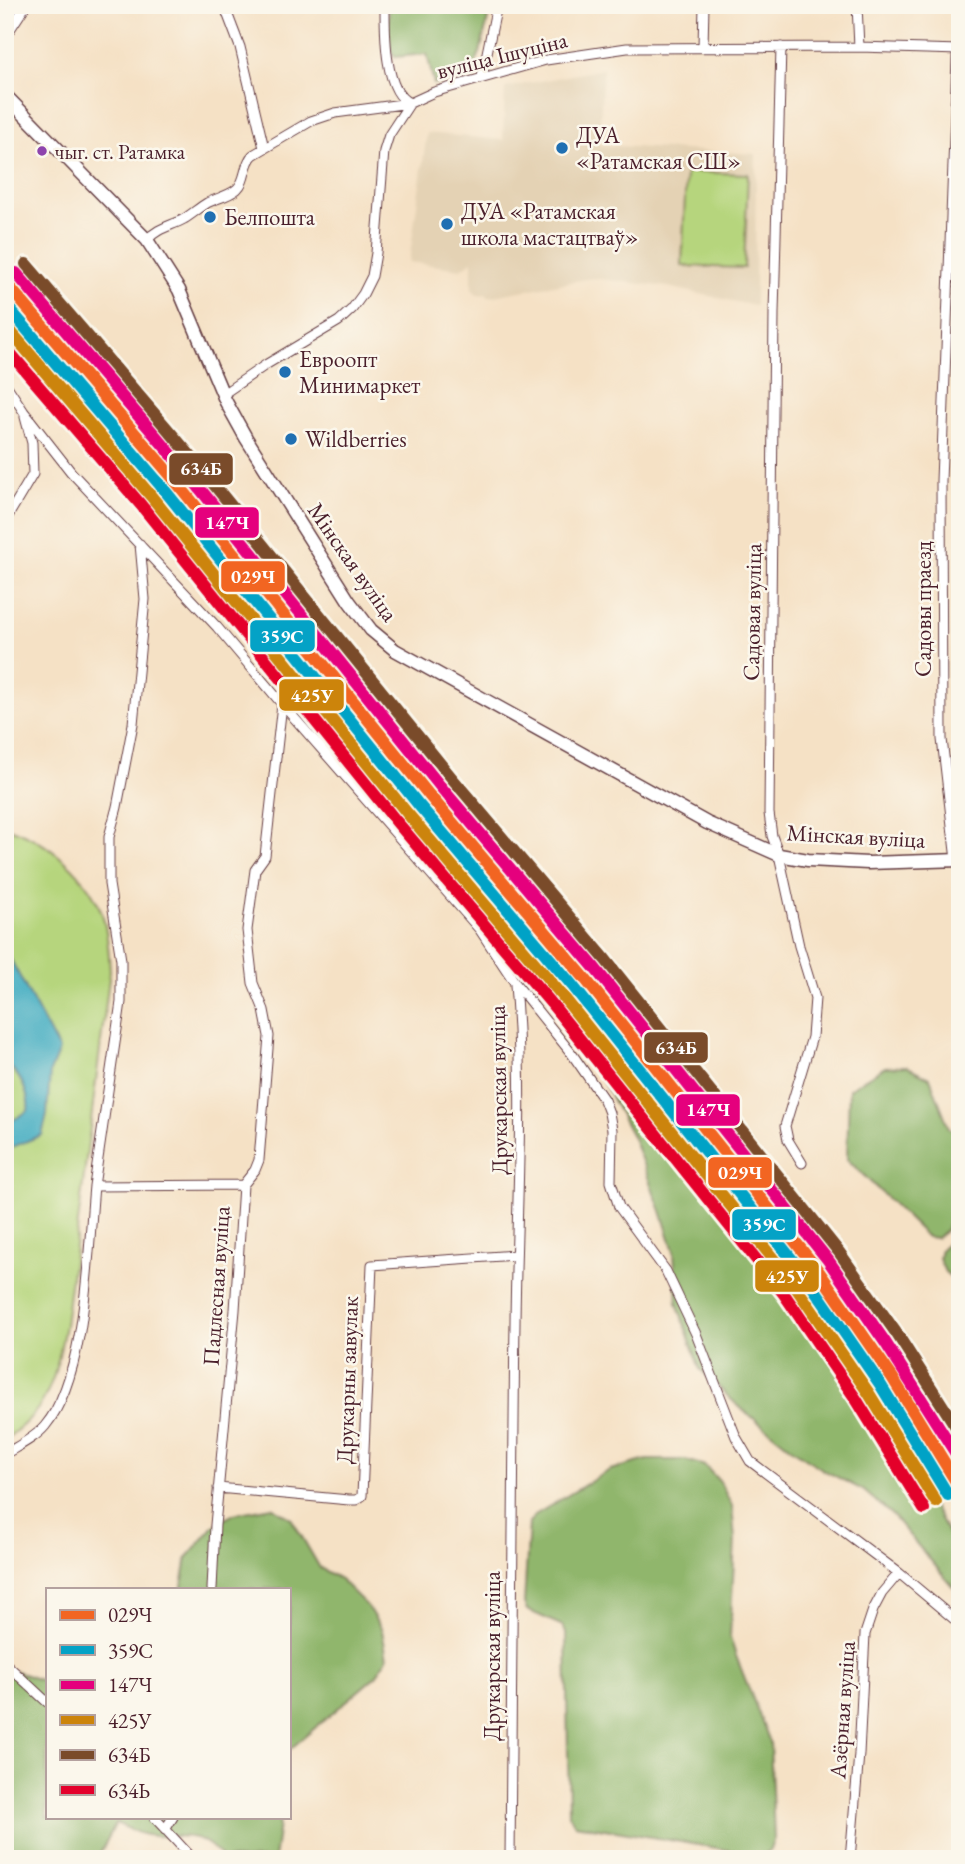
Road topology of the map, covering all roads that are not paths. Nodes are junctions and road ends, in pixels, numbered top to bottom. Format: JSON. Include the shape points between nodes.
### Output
{"nodes":[{"id":1,"x":26,"y":5,"type":"edge"},
{"id":2,"x":224,"y":5,"type":"edge"},
{"id":3,"x":385,"y":5,"type":"edge"},
{"id":4,"x":497,"y":5,"type":"edge"},
{"id":5,"x":704,"y":5,"type":"edge"},
{"id":6,"x":857,"y":5,"type":"edge"},
{"id":7,"x":959,"y":5,"type":"edge"},
{"id":8,"x":5,"y":37,"type":"edge"},
{"id":9,"x":703,"y":47,"type":"junction"},
{"id":10,"x":781,"y":47,"type":"junction"},
{"id":11,"x":859,"y":47,"type":"junction"},
{"id":12,"x":958,"y":50,"type":"edge"},
{"id":13,"x":482,"y":77,"type":"junction"},
{"id":14,"x":5,"y":95,"type":"edge"},
{"id":15,"x":410,"y":103,"type":"junction"},
{"id":16,"x":264,"y":148,"type":"junction"},
{"id":17,"x":147,"y":240,"type":"junction"},
{"id":18,"x":5,"y":383,"type":"edge"},
{"id":19,"x":223,"y":394,"type":"junction"},
{"id":20,"x":24,"y":412,"type":"junction"},
{"id":21,"x":5,"y":521,"type":"edge"},
{"id":22,"x":140,"y":544,"type":"junction"},
{"id":23,"x":282,"y":704,"type":"junction"},
{"id":24,"x":779,"y":855,"type":"junction"},
{"id":25,"x":958,"y":860,"type":"edge"},
{"id":26,"x":515,"y":983,"type":"junction"},
{"id":27,"x":802,"y":1163,"type":"dead end"},
{"id":28,"x":243,"y":1185,"type":"junction"},
{"id":29,"x":94,"y":1186,"type":"junction"},
{"id":30,"x":516,"y":1255,"type":"junction"},
{"id":31,"x":5,"y":1454,"type":"edge"},
{"id":32,"x":218,"y":1488,"type":"junction"},
{"id":33,"x":899,"y":1573,"type":"junction"},
{"id":34,"x":212,"y":1588,"type":"edge"},
{"id":35,"x":960,"y":1624,"type":"edge"},
{"id":36,"x":5,"y":1663,"type":"edge"},
{"id":37,"x":46,"y":1701,"type":"edge"},
{"id":38,"x":154,"y":1818,"type":"edge"},
{"id":39,"x":172,"y":1818,"type":"edge"},
{"id":40,"x":165,"y":1830,"type":"junction"},
{"id":41,"x":193,"y":1859,"type":"edge"},
{"id":42,"x":510,"y":1859,"type":"edge"},
{"id":43,"x":850,"y":1859,"type":"edge"}],
"edges":[{"from":1,"to":8,"type":"street"},
{"from":2,"to":16,"type":"street","via":[[240,47]]},
{"from":3,"to":15,"type":"street","via":[[393,80],[399,97]]},
{"from":4,"to":13,"type":"street"},
{"from":5,"to":9,"type":"street"},
{"from":6,"to":11,"type":"street"},
{"from":7,"to":12,"type":"street"},
{"from":9,"to":10,"type":"street","name":"вуліца Ішуціна"},
{"from":9,"to":13,"type":"street","name":"вуліца Ішуціна","via":[[627,48],[545,60]]},
{"from":10,"to":11,"type":"street","name":"вуліца Ішуціна"},
{"from":10,"to":24,"type":"street","name":"Садовая вуліца","via":[[769,813]]},
{"from":11,"to":12,"type":"street","name":"вуліца Ішуціна"},
{"from":12,"to":25,"type":"street","name":"Садовы праезд","via":[[941,481],[942,739]]},
{"from":13,"to":15,"type":"street","name":"вуліца Ішуціна"},
{"from":14,"to":17,"type":"street","name":"Мінская вуліца"},
{"from":15,"to":16,"type":"street","name":"вуліца Ішуціна","via":[[335,113]]},
{"from":15,"to":19,"type":"street","via":[[384,151],[376,253],[363,294],[339,321]]},
{"from":16,"to":17,"type":"street","name":"вуліца Ішуціна","via":[[246,162],[236,190]]},
{"from":17,"to":19,"type":"street","name":"Мінская вуліца","via":[[179,290]]},
{"from":18,"to":20,"type":"street","name":"Друкарская вуліца"},
{"from":19,"to":24,"type":"street","name":"Мінская вуліца","via":[[251,447],[349,601],[383,640],[418,665],[707,823]]},
{"from":20,"to":21,"type":"street","via":[[33,474]]},
{"from":20,"to":22,"type":"street","name":"Друкарская вуліца","via":[[71,472]]},
{"from":22,"to":23,"type":"street","name":"Друкарская вуліца"},
{"from":22,"to":29,"type":"street","via":[[145,599],[133,724],[109,837],[121,1002]]},
{"from":23,"to":26,"type":"street","name":"Друкарская вуліца","via":[[480,930]]},
{"from":23,"to":28,"type":"street","name":"Падлесная вуліца","via":[[265,856],[255,870],[247,930],[253,982],[269,1036],[259,1160]]},
{"from":24,"to":25,"type":"street","name":"Мінская вуліца","via":[[868,863]]},
{"from":24,"to":27,"type":"street","name":"Садовая вуліца","via":[[815,998],[812,1037],[785,1126]]},
{"from":26,"to":30,"type":"street","name":"Друкарская вуліца","via":[[520,1040]]},
{"from":26,"to":33,"type":"street","via":[[604,1100],[612,1130],[611,1181],[619,1208],[666,1271],[750,1461]]},
{"from":28,"to":29,"type":"street"},
{"from":28,"to":32,"type":"street","name":"Падлесная вуліца"},
{"from":29,"to":31,"type":"street","via":[[80,1335],[69,1376],[44,1427]]},
{"from":30,"to":32,"type":"street","name":"Друкарны завулак","via":[[372,1265],[362,1496],[349,1500]]},
{"from":30,"to":42,"type":"street","name":"Друкарская вуліца"},
{"from":32,"to":34,"type":"street","name":"Падлесная вуліца"},
{"from":33,"to":35,"type":"street"},
{"from":33,"to":43,"type":"street","name":"Азёрная вуліца","via":[[882,1593],[865,1634]]},
{"from":36,"to":37,"type":"street"},
{"from":38,"to":40,"type":"street"},
{"from":39,"to":40,"type":"street"},
{"from":40,"to":41,"type":"street"}]}
